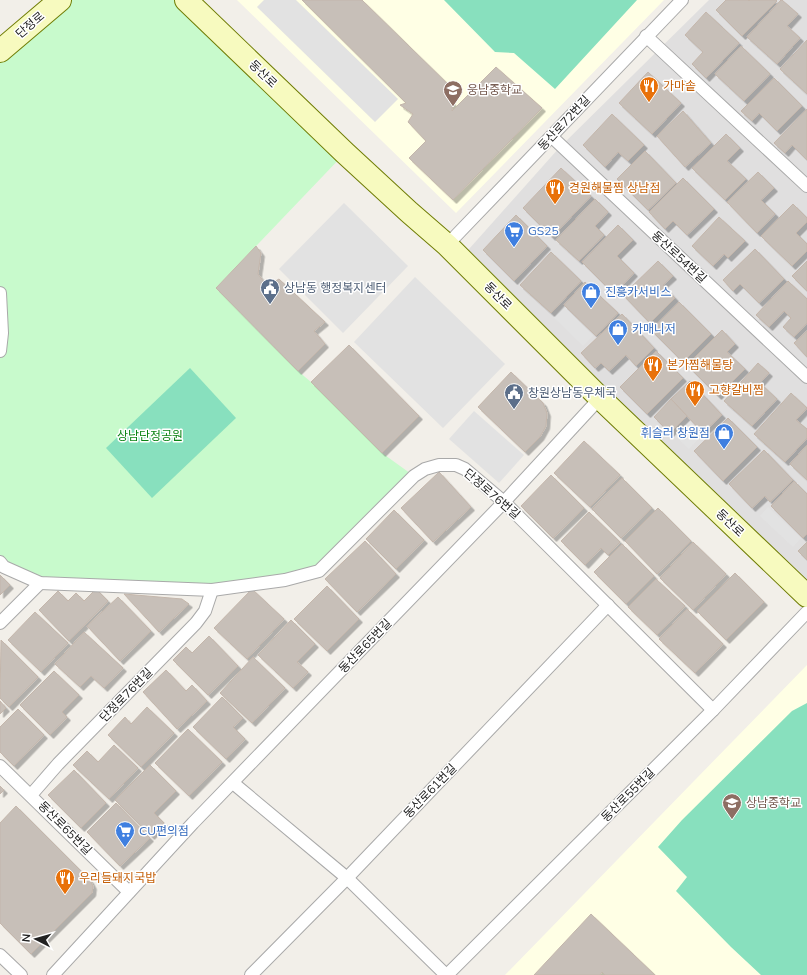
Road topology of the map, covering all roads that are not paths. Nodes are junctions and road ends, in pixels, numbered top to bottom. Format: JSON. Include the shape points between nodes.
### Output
{"nodes":[{"id":1,"x":60,"y":0,"type":"edge"},
{"id":2,"x":186,"y":0,"type":"edge"},
{"id":3,"x":682,"y":0,"type":"edge"},
{"id":4,"x":646,"y":36,"type":"junction"},
{"id":5,"x":0,"y":51,"type":"edge"},
{"id":6,"x":552,"y":137,"type":"junction"},
{"id":7,"x":807,"y":186,"type":"edge"},
{"id":8,"x":447,"y":245,"type":"junction"},
{"id":9,"x":0,"y":293,"type":"edge"},
{"id":10,"x":0,"y":351,"type":"edge"},
{"id":11,"x":807,"y":377,"type":"edge"},
{"id":12,"x":600,"y":398,"type":"junction"},
{"id":13,"x":504,"y":502,"type":"junction"},
{"id":14,"x":0,"y":562,"type":"edge"},
{"id":15,"x":40,"y":583,"type":"junction"},
{"id":16,"x":212,"y":590,"type":"junction"},
{"id":17,"x":807,"y":596,"type":"edge"},
{"id":18,"x":608,"y":605,"type":"junction"},
{"id":19,"x":807,"y":612,"type":"edge"},
{"id":20,"x":0,"y":623,"type":"edge"},
{"id":21,"x":713,"y":710,"type":"junction"},
{"id":22,"x":0,"y":766,"type":"edge"},
{"id":23,"x":233,"y":783,"type":"junction"},
{"id":24,"x":31,"y":795,"type":"junction"},
{"id":25,"x":347,"y":878,"type":"junction"},
{"id":26,"x":129,"y":892,"type":"junction"},
{"id":27,"x":0,"y":955,"type":"edge"},
{"id":28,"x":21,"y":975,"type":"edge"},
{"id":29,"x":53,"y":975,"type":"edge"},
{"id":30,"x":251,"y":975,"type":"edge"},
{"id":31,"x":447,"y":975,"type":"edge"}],
"edges":[{"from":1,"to":5,"type":"main road","name":"단정로"},
{"from":2,"to":8,"type":"main road","name":"동산로","via":[[345,153]]},
{"from":3,"to":4,"type":"lane","name":"동산로72번길"},
{"from":4,"to":6,"type":"lane","name":"동산로72번길"},
{"from":4,"to":7,"type":"lane"},
{"from":6,"to":8,"type":"lane","name":"동산로72번길"},
{"from":6,"to":11,"type":"lane","name":"동산로54번길"},
{"from":8,"to":12,"type":"main road","name":"동산로"},
{"from":9,"to":10,"type":"lane"},
{"from":12,"to":13,"type":"lane","name":"동산로65번길"},
{"from":12,"to":17,"type":"main road","name":"동산로"},
{"from":13,"to":16,"type":"lane","name":"단정로76번길","via":[[465,469],[448,465],[425,469],[414,476],[319,571],[285,580]]},
{"from":13,"to":18,"type":"lane","name":"단정로76번길"},
{"from":13,"to":23,"type":"lane","name":"동산로65번길"},
{"from":14,"to":15,"type":"lane","name":"단정로76번길","via":[[4,567]]},
{"from":15,"to":16,"type":"lane","name":"단정로76번길"},
{"from":15,"to":20,"type":"lane"},
{"from":16,"to":24,"type":"lane","name":"단정로76번길","via":[[205,611],[196,623]]},
{"from":18,"to":21,"type":"lane","name":"단정로76번길"},
{"from":18,"to":25,"type":"lane","name":"동산로61번길"},
{"from":19,"to":21,"type":"lane","name":"동산로55번길"},
{"from":21,"to":31,"type":"lane","name":"동산로55번길"},
{"from":22,"to":24,"type":"lane","name":"동산로65번길"},
{"from":23,"to":25,"type":"lane"},
{"from":23,"to":26,"type":"lane","name":"동산로65번길"},
{"from":24,"to":26,"type":"lane","name":"동산로65번길"},
{"from":25,"to":30,"type":"lane","name":"동산로61번길"},
{"from":25,"to":31,"type":"lane"},
{"from":26,"to":29,"type":"lane","name":"동산로65번길"},
{"from":27,"to":28,"type":"lane"}]}
